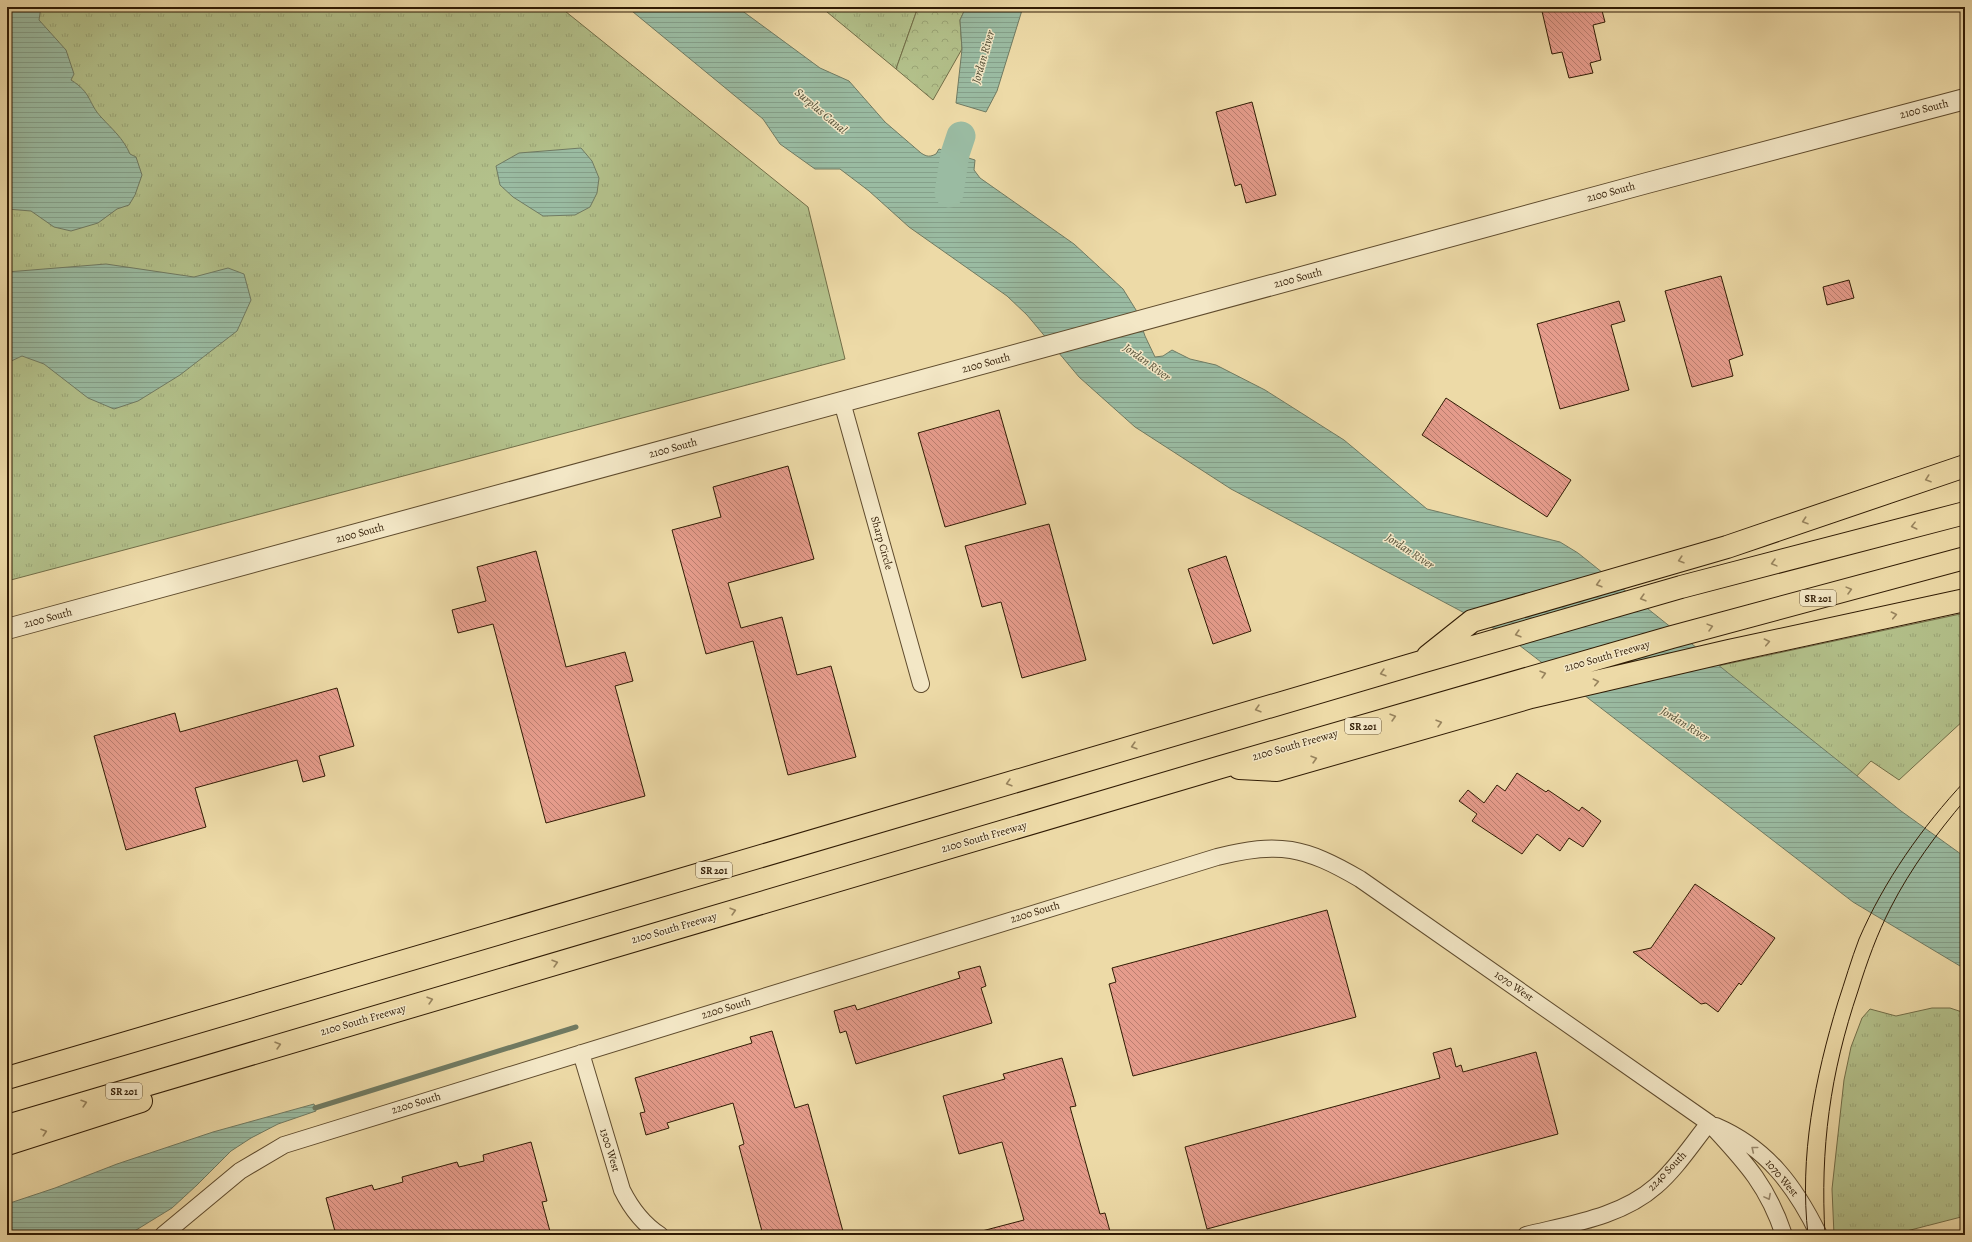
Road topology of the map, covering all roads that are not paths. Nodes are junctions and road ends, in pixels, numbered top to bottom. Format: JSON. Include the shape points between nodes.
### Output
{"nodes":[{"id":1,"x":1965,"y":99,"type":"edge"},
{"id":2,"x":842,"y":402,"type":"junction"},
{"id":3,"x":1965,"y":466,"type":"edge"},
{"id":4,"x":1965,"y":513,"type":"edge"},
{"id":5,"x":1965,"y":558,"type":"edge"},
{"id":6,"x":1965,"y":600,"type":"edge"},
{"id":7,"x":7,"y":629,"type":"edge"},
{"id":8,"x":1421,"y":662,"type":"junction"},
{"id":9,"x":921,"y":684,"type":"dead end"},
{"id":10,"x":1221,"y":767,"type":"junction"},
{"id":11,"x":1315,"y":855,"type":"joint"},
{"id":12,"x":581,"y":1052,"type":"junction"},
{"id":13,"x":241,"y":1056,"type":"junction"},
{"id":14,"x":7,"y":1078,"type":"edge"},
{"id":15,"x":1709,"y":1124,"type":"junction"},
{"id":16,"x":7,"y":1126,"type":"edge"},
{"id":17,"x":7,"y":1144,"type":"edge"},
{"id":18,"x":163,"y":1235,"type":"edge"},
{"id":19,"x":660,"y":1235,"type":"edge"},
{"id":20,"x":1526,"y":1235,"type":"edge"},
{"id":21,"x":1784,"y":1235,"type":"edge"},
{"id":22,"x":1819,"y":1235,"type":"edge"}],
"edges":[{"from":1,"to":2,"type":"street","name":"2100 South","via":[[1654,180]]},
{"from":2,"to":7,"type":"street","name":"2100 South"},
{"from":2,"to":9,"type":"street","name":"Sharp Circle"},
{"from":3,"to":8,"type":"highway","one_way":true,"via":[[1830,513],[1472,621]]},
{"from":4,"to":8,"type":"highway","number":"SR 201","one_way":true,"via":[[1681,587]]},
{"from":10,"to":5,"type":"highway","name":"2100 South Freeway","number":"SR 201","one_way":true,"via":[[1672,638]]},
{"from":10,"to":6,"type":"highway","one_way":true,"via":[[1277,770],[1531,697]]},
{"from":8,"to":14,"type":"highway","number":"SR 201","one_way":true},
{"from":13,"to":10,"type":"highway","name":"2100 South Freeway","number":"SR 201","one_way":true},
{"from":11,"to":12,"type":"street","name":"2200 South","via":[[1286,848],[1263,848],[1217,857]]},
{"from":11,"to":15,"type":"street","name":"1070 West","via":[[1360,879]]},
{"from":12,"to":18,"type":"street","name":"2200 South","via":[[284,1145],[240,1171]]},
{"from":12,"to":19,"type":"street","name":"1300 West","via":[[622,1190],[629,1204],[652,1230]]},
{"from":16,"to":13,"type":"highway","name":"2100 South Freeway","number":"SR 201","one_way":true},
{"from":17,"to":13,"type":"highway","one_way":true,"via":[[149,1099]]},
{"from":15,"to":20,"type":"street","name":"2240 South","via":[[1660,1182],[1632,1202],[1604,1214]]},
{"from":15,"to":21,"type":"street","name":"1070 West","one_way":true,"via":[[1748,1165],[1762,1185]]},
{"from":22,"to":15,"type":"street","name":"1070 West","one_way":true,"via":[[1801,1201],[1768,1160],[1736,1135]]}]}
